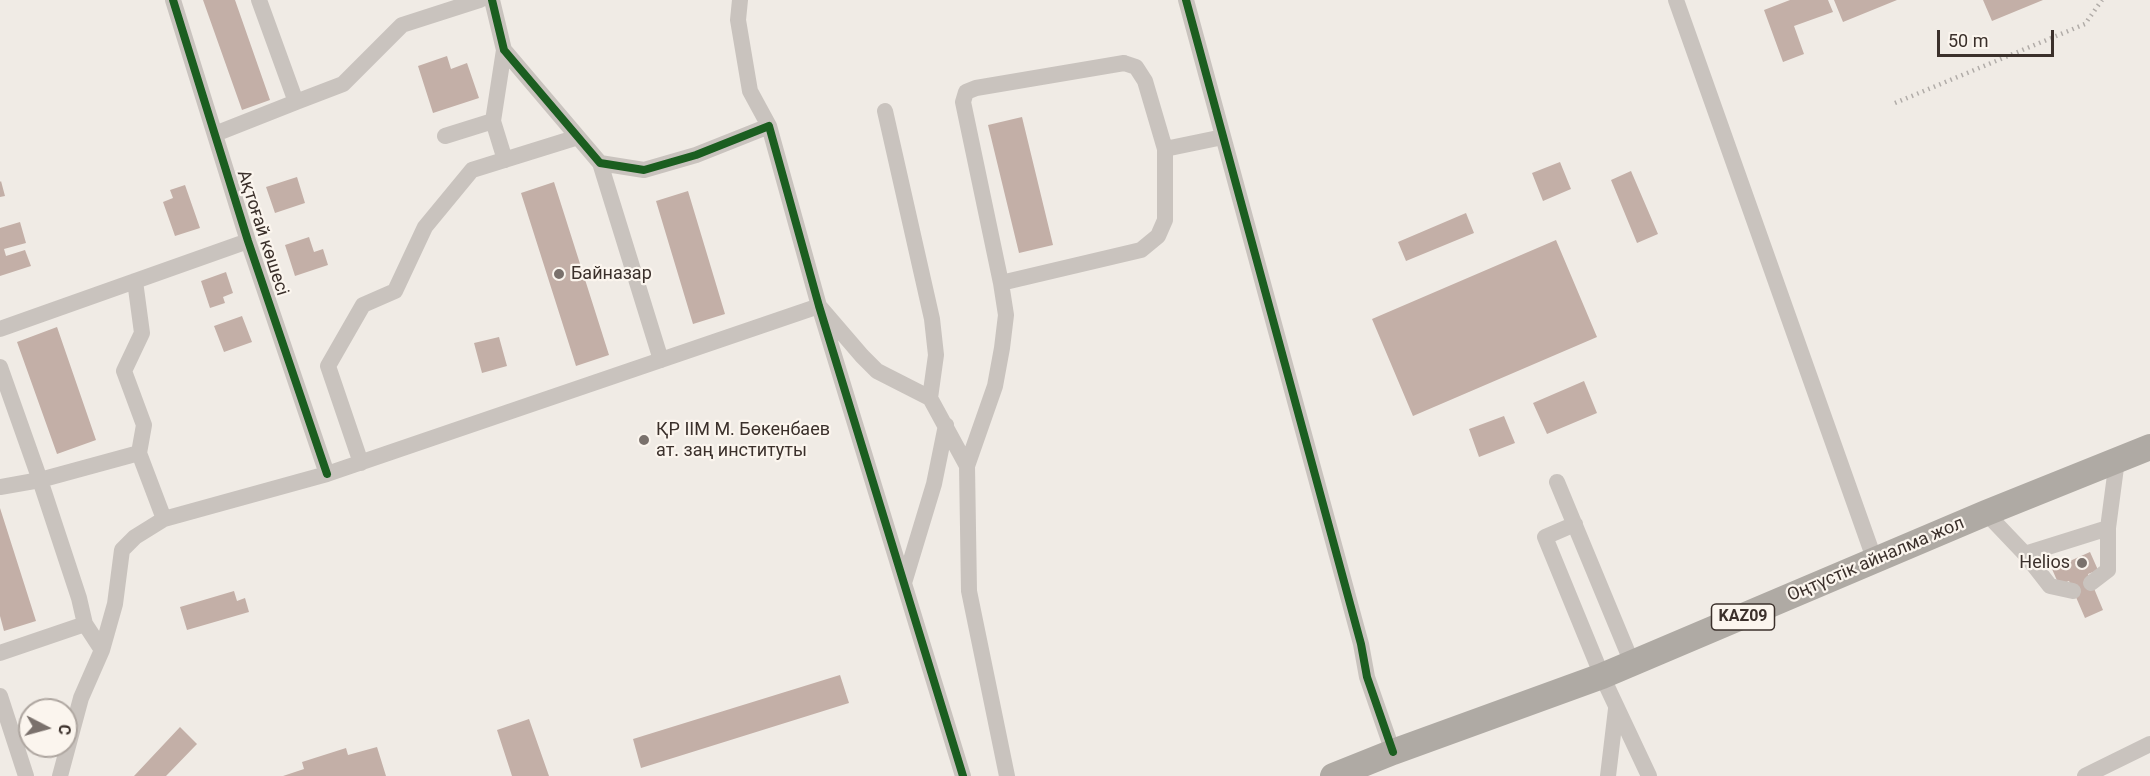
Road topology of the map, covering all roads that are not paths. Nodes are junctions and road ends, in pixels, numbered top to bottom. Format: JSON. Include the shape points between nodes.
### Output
{"nodes":[{"id":1,"x":173,"y":0,"type":"edge"},
{"id":2,"x":259,"y":0,"type":"edge"},
{"id":3,"x":480,"y":0,"type":"edge"},
{"id":4,"x":492,"y":0,"type":"edge"},
{"id":5,"x":740,"y":0,"type":"edge"},
{"id":6,"x":1186,"y":0,"type":"edge"},
{"id":7,"x":1676,"y":0,"type":"edge"},
{"id":8,"x":504,"y":50,"type":"junction"},
{"id":9,"x":296,"y":102,"type":"junction"},
{"id":10,"x":885,"y":111,"type":"dead end"},
{"id":11,"x":493,"y":121,"type":"junction"},
{"id":12,"x":769,"y":126,"type":"junction"},
{"id":13,"x":215,"y":134,"type":"junction"},
{"id":14,"x":445,"y":136,"type":"dead end"},
{"id":15,"x":1223,"y":137,"type":"junction"},
{"id":16,"x":578,"y":138,"type":"junction"},
{"id":17,"x":1165,"y":149,"type":"junction"},
{"id":18,"x":505,"y":160,"type":"junction"},
{"id":19,"x":600,"y":164,"type":"junction"},
{"id":20,"x":248,"y":241,"type":"junction"},
{"id":21,"x":135,"y":281,"type":"junction"},
{"id":22,"x":1001,"y":283,"type":"junction"},
{"id":23,"x":819,"y":306,"type":"junction"},
{"id":24,"x":0,"y":329,"type":"edge"},
{"id":25,"x":661,"y":360,"type":"junction"},
{"id":26,"x":0,"y":367,"type":"edge"},
{"id":27,"x":930,"y":398,"type":"junction"},
{"id":28,"x":946,"y":425,"type":"junction"},
{"id":29,"x":2150,"y":447,"type":"edge"},
{"id":30,"x":139,"y":453,"type":"junction"},
{"id":31,"x":2117,"y":460,"type":"junction"},
{"id":32,"x":361,"y":463,"type":"junction"},
{"id":33,"x":967,"y":466,"type":"junction"},
{"id":34,"x":327,"y":474,"type":"junction"},
{"id":35,"x":40,"y":480,"type":"junction"},
{"id":36,"x":1557,"y":482,"type":"dead end"},
{"id":37,"x":0,"y":487,"type":"edge"},
{"id":38,"x":1986,"y":513,"type":"junction"},
{"id":39,"x":164,"y":519,"type":"junction"},
{"id":40,"x":1575,"y":524,"type":"junction"},
{"id":41,"x":2108,"y":528,"type":"junction"},
{"id":42,"x":2025,"y":554,"type":"junction"},
{"id":43,"x":1875,"y":561,"type":"junction"},
{"id":44,"x":2091,"y":583,"type":"dead end"},
{"id":45,"x":904,"y":584,"type":"junction"},
{"id":46,"x":2073,"y":591,"type":"dead end"},
{"id":47,"x":85,"y":624,"type":"junction"},
{"id":48,"x":102,"y":650,"type":"junction"},
{"id":49,"x":0,"y":653,"type":"edge"},
{"id":50,"x":1632,"y":663,"type":"junction"},
{"id":51,"x":1602,"y":676,"type":"junction"},
{"id":52,"x":0,"y":696,"type":"edge"},
{"id":53,"x":1616,"y":708,"type":"junction"},
{"id":54,"x":2150,"y":744,"type":"edge"},
{"id":55,"x":1393,"y":752,"type":"junction"},
{"id":56,"x":26,"y":776,"type":"edge"},
{"id":57,"x":60,"y":776,"type":"edge"},
{"id":58,"x":963,"y":776,"type":"edge"},
{"id":59,"x":1007,"y":776,"type":"edge"},
{"id":60,"x":1333,"y":776,"type":"edge"},
{"id":61,"x":1608,"y":776,"type":"edge"},
{"id":62,"x":1649,"y":776,"type":"edge"},
{"id":63,"x":2085,"y":776,"type":"edge"}],
"edges":[{"from":1,"to":13,"type":"street","name":"Ақтоғай көшесі"},
{"from":2,"to":9,"type":"street"},
{"from":3,"to":9,"type":"street","via":[[402,25],[342,84]]},
{"from":4,"to":8,"type":"street"},
{"from":5,"to":12,"type":"street","via":[[738,20],[750,91]]},
{"from":6,"to":15,"type":"street"},
{"from":7,"to":43,"type":"street"},
{"from":8,"to":11,"type":"street"},
{"from":8,"to":16,"type":"street"},
{"from":9,"to":13,"type":"street"},
{"from":10,"to":27,"type":"street","via":[[932,319],[936,355]]},
{"from":11,"to":14,"type":"street"},
{"from":11,"to":18,"type":"street"},
{"from":12,"to":19,"type":"street","via":[[645,170]]},
{"from":12,"to":23,"type":"street"},
{"from":13,"to":20,"type":"street","name":"Ақтоғай көшесі"},
{"from":15,"to":17,"type":"street"},
{"from":15,"to":55,"type":"street","via":[[1367,677]]},
{"from":16,"to":18,"type":"street"},
{"from":16,"to":19,"type":"street"},
{"from":17,"to":22,"type":"street","via":[[1165,220],[1158,236],[1141,250]]},
{"from":17,"to":22,"type":"street","via":[[1145,81],[1136,67],[1124,63],[966,92],[963,102]]},
{"from":18,"to":32,"type":"street","via":[[472,170],[425,227],[395,291],[363,305],[328,366]]},
{"from":19,"to":25,"type":"street"},
{"from":20,"to":21,"type":"street"},
{"from":20,"to":34,"type":"street","name":"Ақтоғай көшесі"},
{"from":21,"to":24,"type":"street"},
{"from":21,"to":30,"type":"street","via":[[142,333],[124,371],[144,425]]},
{"from":22,"to":33,"type":"street","via":[[1006,315],[1002,348],[994,386]]},
{"from":23,"to":25,"type":"street"},
{"from":23,"to":27,"type":"street","via":[[878,371]]},
{"from":23,"to":45,"type":"street"},
{"from":25,"to":32,"type":"street"},
{"from":26,"to":35,"type":"street"},
{"from":27,"to":28,"type":"street"},
{"from":28,"to":33,"type":"street"},
{"from":28,"to":45,"type":"street","via":[[934,484]]},
{"from":29,"to":31,"type":"highway","name":"Оңтүстік айналма жол","number":"KAZ09"},
{"from":30,"to":35,"type":"street"},
{"from":30,"to":39,"type":"street"},
{"from":31,"to":38,"type":"highway","name":"Оңтүстік айналма жол","number":"KAZ09"},
{"from":31,"to":41,"type":"street"},
{"from":32,"to":34,"type":"street"},
{"from":33,"to":59,"type":"street","via":[[969,591]]},
{"from":34,"to":39,"type":"street"},
{"from":35,"to":37,"type":"street"},
{"from":35,"to":47,"type":"street"},
{"from":36,"to":40,"type":"street"},
{"from":38,"to":42,"type":"street"},
{"from":38,"to":43,"type":"highway","name":"Оңтүстік айналма жол","number":"KAZ09"},
{"from":39,"to":48,"type":"street","via":[[122,550],[115,604]]},
{"from":40,"to":50,"type":"street"},
{"from":40,"to":51,"type":"street","via":[[1545,537]]},
{"from":41,"to":42,"type":"street"},
{"from":41,"to":44,"type":"street","via":[[2108,570]]},
{"from":42,"to":46,"type":"street","via":[[2050,586]]},
{"from":43,"to":50,"type":"highway","name":"Оңтүстік айналма жол","number":"KAZ09"},
{"from":45,"to":58,"type":"street"},
{"from":47,"to":48,"type":"street"},
{"from":47,"to":49,"type":"street"},
{"from":48,"to":57,"type":"street","via":[[81,698]]},
{"from":50,"to":51,"type":"highway","name":"Оңтүстік айналма жол","number":"KAZ09"},
{"from":51,"to":53,"type":"street"},
{"from":51,"to":55,"type":"highway","name":"Оңтүстік айналма жол","number":"KAZ09"},
{"from":52,"to":56,"type":"street"},
{"from":53,"to":61,"type":"street"},
{"from":53,"to":62,"type":"street"},
{"from":54,"to":63,"type":"street"},
{"from":55,"to":60,"type":"highway","name":"Оңтүстік айналма жол","number":"KAZ09"}]}
